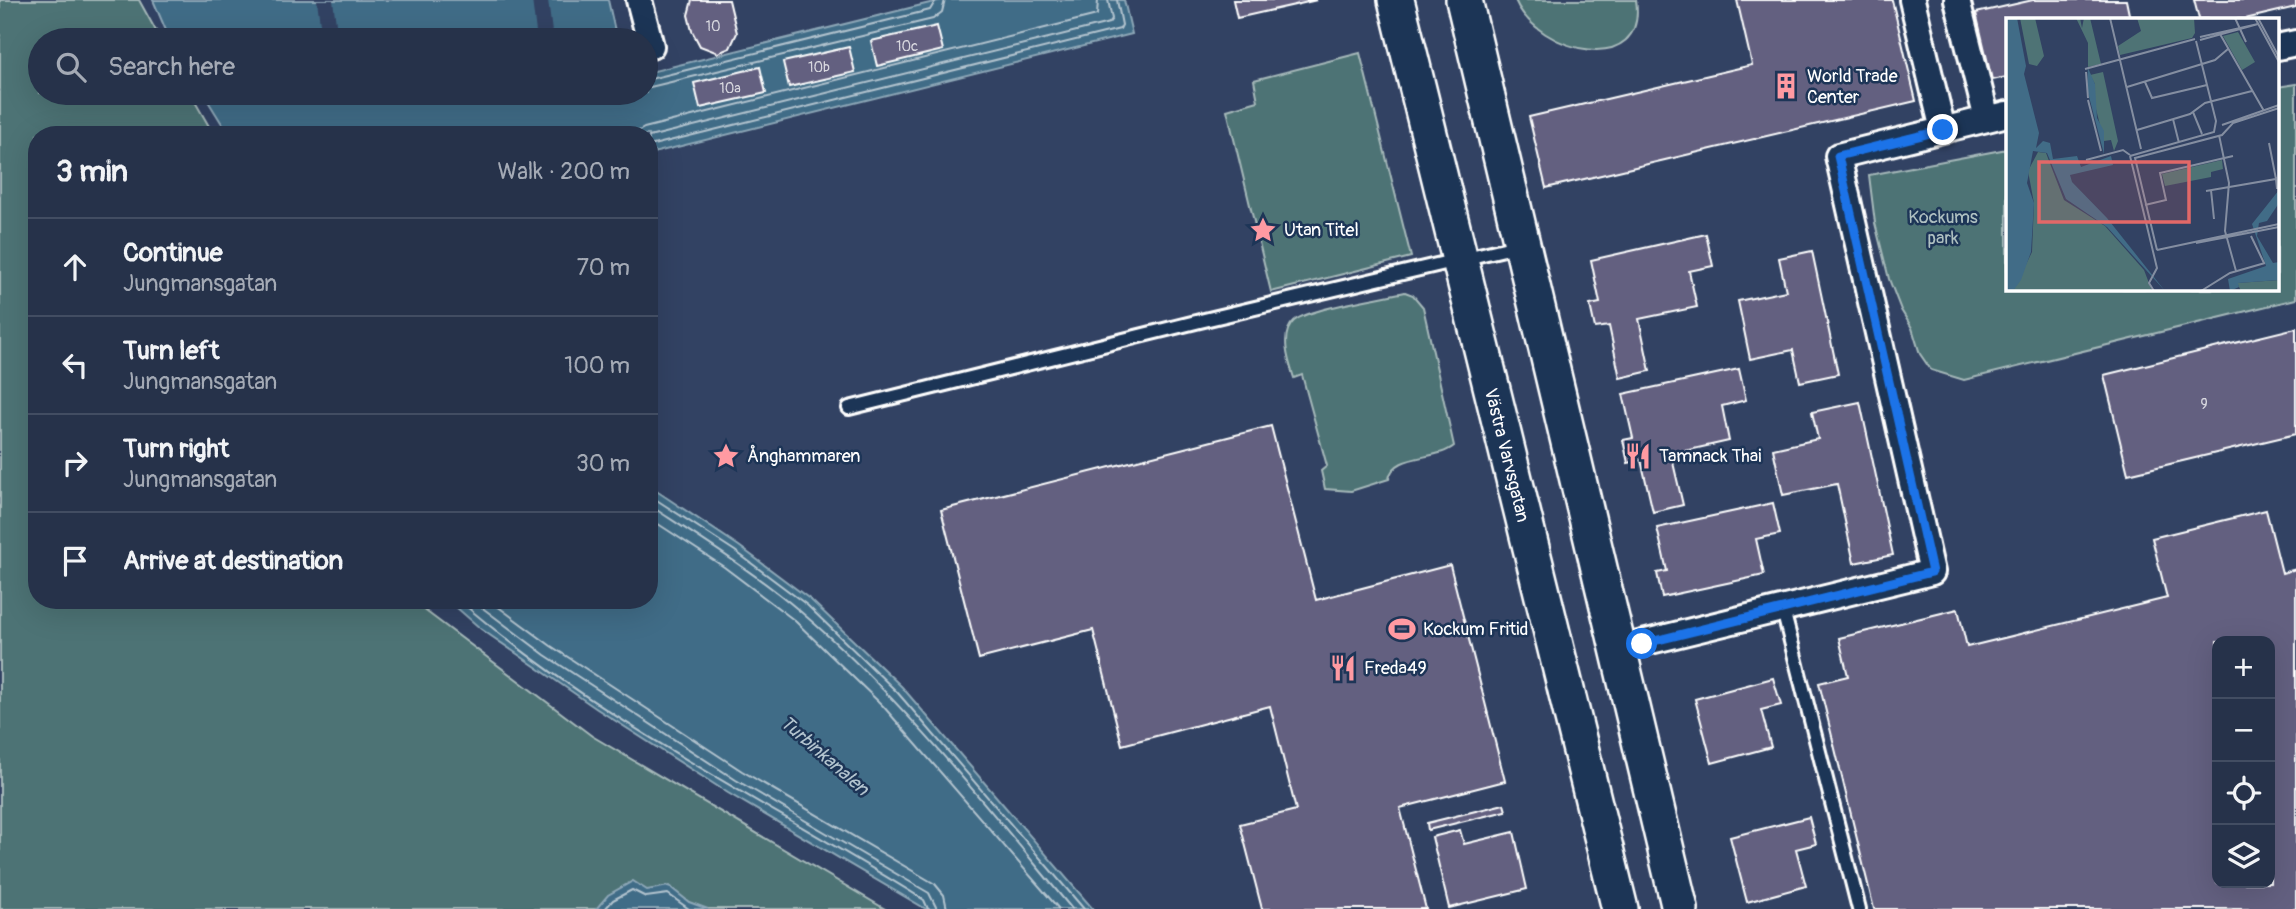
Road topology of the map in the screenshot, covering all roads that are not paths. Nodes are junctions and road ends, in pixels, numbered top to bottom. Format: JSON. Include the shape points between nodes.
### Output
{"nodes":[{"id":1,"x":639,"y":0,"type":"edge"},
{"id":2,"x":1396,"y":0,"type":"edge"},
{"id":3,"x":1464,"y":0,"type":"edge"},
{"id":4,"x":1912,"y":0,"type":"edge"},
{"id":5,"x":1957,"y":0,"type":"edge"},
{"id":6,"x":646,"y":28,"type":"edge"},
{"id":7,"x":2296,"y":43,"type":"edge"},
{"id":8,"x":2278,"y":47,"type":"edge"},
{"id":9,"x":1997,"y":116,"type":"edge"},
{"id":10,"x":1943,"y":130,"type":"junction"},
{"id":11,"x":1521,"y":245,"type":"junction"},
{"id":12,"x":1459,"y":259,"type":"junction"},
{"id":13,"x":849,"y":408,"type":"dead end"},
{"id":14,"x":1783,"y":610,"type":"junction"},
{"id":15,"x":1618,"y":649,"type":"junction"},
{"id":16,"x":1620,"y":909,"type":"edge"},
{"id":17,"x":1680,"y":909,"type":"edge"},
{"id":18,"x":1859,"y":909,"type":"edge"}],
"edges":[{"from":1,"to":6,"type":"street"},
{"from":2,"to":12,"type":"street","name":"Västra Varvsgatan"},
{"from":3,"to":11,"type":"street"},
{"from":4,"to":10,"type":"street"},
{"from":5,"to":9,"type":"street"},
{"from":7,"to":8,"type":"street"},
{"from":9,"to":10,"type":"street"},
{"from":10,"to":14,"type":"street","via":[[1838,156],[1932,572]]},
{"from":11,"to":12,"type":"lane"},
{"from":11,"to":15,"type":"street"},
{"from":12,"to":13,"type":"lane"},
{"from":12,"to":16,"type":"street","name":"Västra Varvsgatan"},
{"from":14,"to":15,"type":"street"},
{"from":14,"to":18,"type":"lane"},
{"from":15,"to":17,"type":"street"}]}
